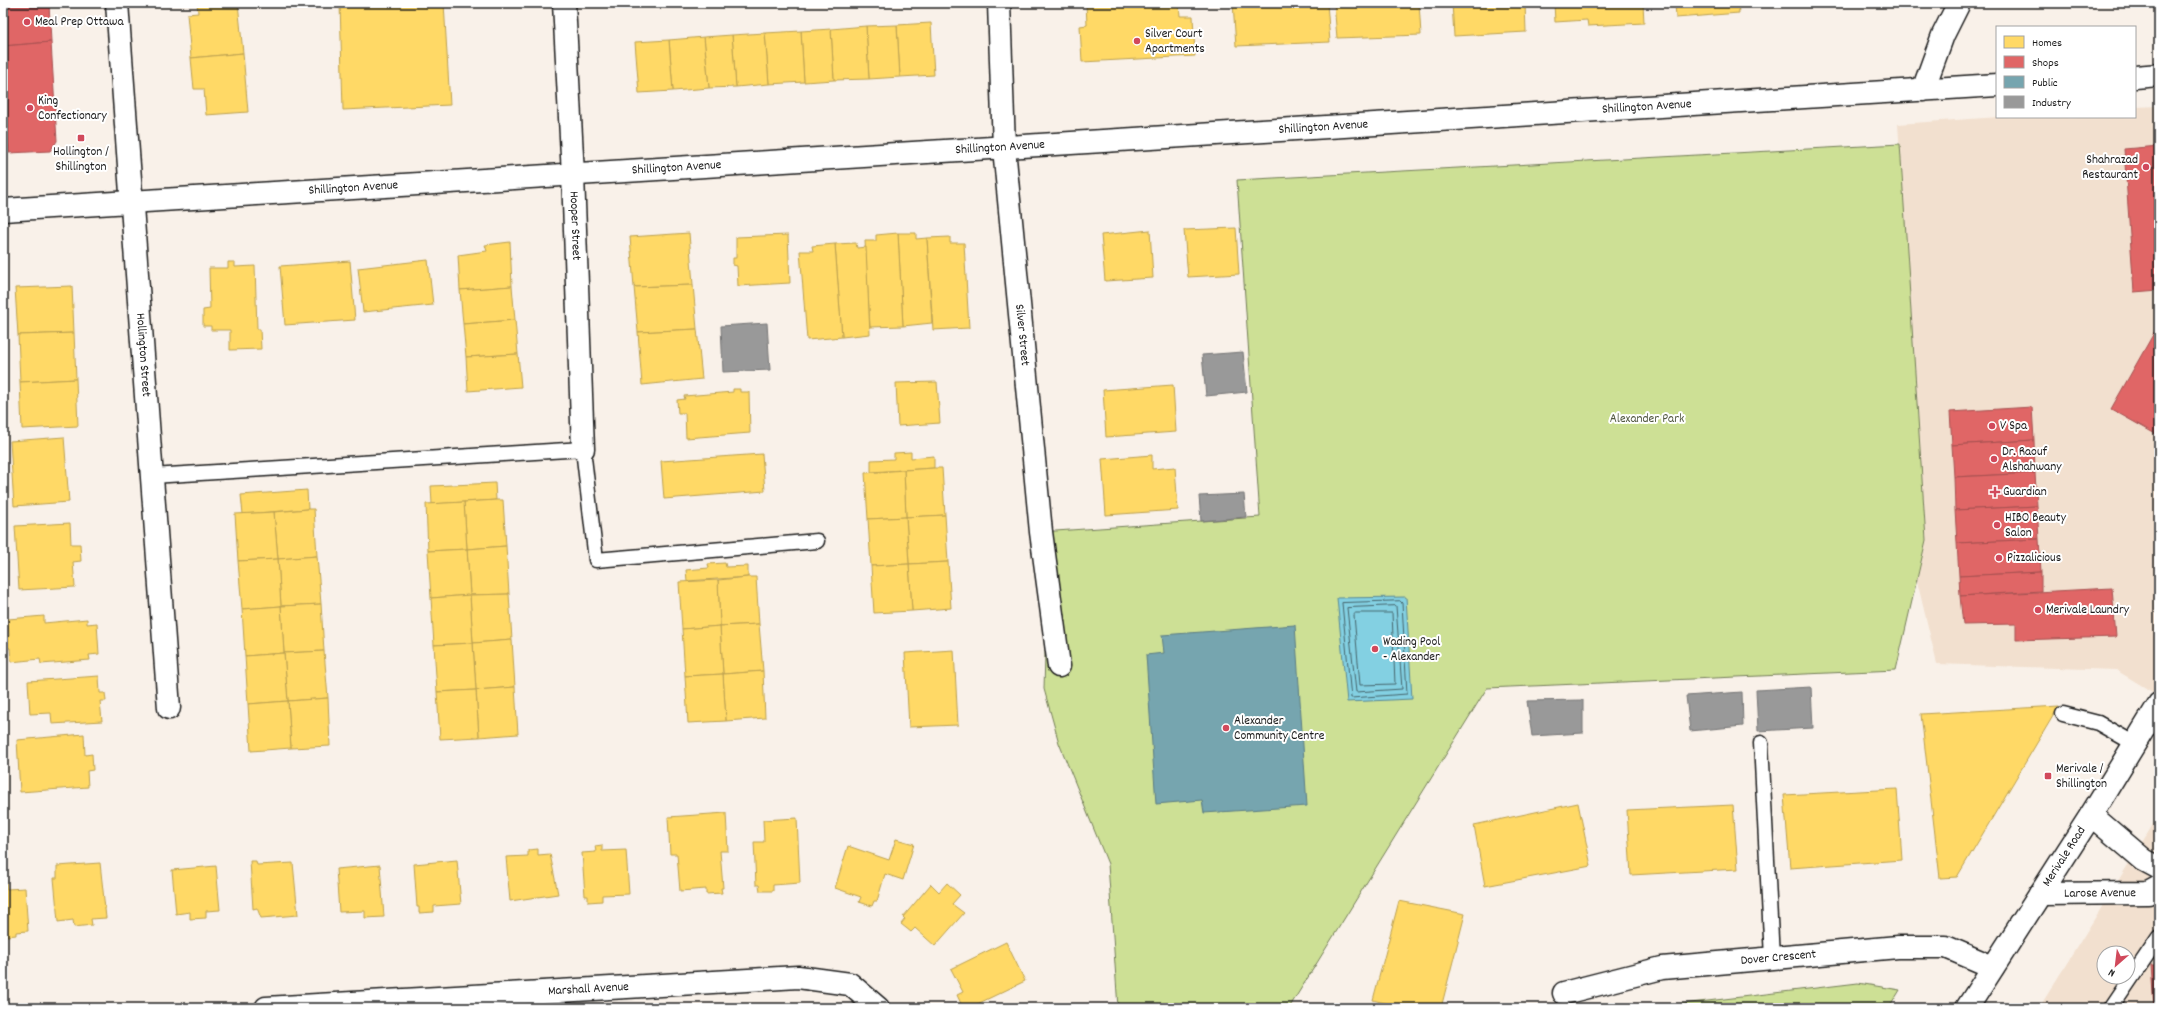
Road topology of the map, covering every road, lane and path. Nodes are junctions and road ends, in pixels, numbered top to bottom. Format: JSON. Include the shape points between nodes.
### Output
{"nodes":[{"id":1,"x":116,"y":3,"type":"edge"},
{"id":2,"x":564,"y":3,"type":"edge"},
{"id":3,"x":999,"y":3,"type":"edge"},
{"id":4,"x":1959,"y":3,"type":"edge"},
{"id":5,"x":2159,"y":75,"type":"edge"},
{"id":6,"x":2136,"y":77,"type":"edge"},
{"id":7,"x":1996,"y":85,"type":"edge"},
{"id":8,"x":1923,"y":90,"type":"junction"},
{"id":9,"x":1004,"y":148,"type":"junction"},
{"id":10,"x":574,"y":175,"type":"junction"},
{"id":11,"x":131,"y":202,"type":"junction"},
{"id":12,"x":3,"y":210,"type":"edge"},
{"id":13,"x":583,"y":449,"type":"junction"},
{"id":14,"x":152,"y":476,"type":"junction"},
{"id":15,"x":817,"y":541,"type":"dead end"},
{"id":16,"x":1058,"y":666,"type":"dead end"},
{"id":17,"x":2159,"y":704,"type":"edge"},
{"id":18,"x":169,"y":708,"type":"dead end"},
{"id":19,"x":2063,"y":714,"type":"dead end"},
{"id":20,"x":1761,"y":742,"type":"dead end"},
{"id":21,"x":2135,"y":744,"type":"junction"},
{"id":22,"x":2091,"y":815,"type":"junction"},
{"id":23,"x":2159,"y":868,"type":"edge"},
{"id":24,"x":2159,"y":888,"type":"edge"},
{"id":25,"x":2040,"y":894,"type":"junction"},
{"id":26,"x":2159,"y":937,"type":"edge"},
{"id":27,"x":1772,"y":958,"type":"junction"},
{"id":28,"x":1993,"y":968,"type":"junction"},
{"id":29,"x":1564,"y":993,"type":"dead end"},
{"id":30,"x":266,"y":1008,"type":"edge"},
{"id":31,"x":878,"y":1008,"type":"edge"},
{"id":32,"x":1967,"y":1008,"type":"edge"},
{"id":33,"x":2111,"y":1008,"type":"edge"}],
"edges":[{"from":1,"to":11,"type":"street","name":"Hollington Street"},
{"from":2,"to":10,"type":"street","name":"Hooper Street"},
{"from":3,"to":9,"type":"street","name":"Silver Street"},
{"from":4,"to":8,"type":"street","via":[[1943,35]]},
{"from":5,"to":6,"type":"street"},
{"from":7,"to":8,"type":"street","name":"Shillington Avenue"},
{"from":8,"to":9,"type":"street","name":"Shillington Avenue"},
{"from":9,"to":10,"type":"street","name":"Shillington Avenue"},
{"from":9,"to":16,"type":"street","name":"Silver Street","via":[[1041,532]]},
{"from":10,"to":11,"type":"street","name":"Shillington Avenue"},
{"from":10,"to":13,"type":"street","name":"Hooper Street"},
{"from":11,"to":12,"type":"street","name":"Shillington Avenue"},
{"from":11,"to":14,"type":"street","name":"Hollington Street"},
{"from":13,"to":14,"type":"lane"},
{"from":13,"to":15,"type":"lane","via":[[596,560]]},
{"from":14,"to":18,"type":"street","name":"Hollington Street"},
{"from":17,"to":21,"type":"street","name":"Merivale Road"},
{"from":19,"to":21,"type":"lane","via":[[2098,723]]},
{"from":20,"to":27,"type":"lane"},
{"from":21,"to":22,"type":"street","name":"Merivale Road"},
{"from":22,"to":23,"type":"street","via":[[2144,860]]},
{"from":22,"to":25,"type":"street","name":"Merivale Road"},
{"from":24,"to":25,"type":"street","name":"Larose Avenue","via":[[2148,893]]},
{"from":25,"to":28,"type":"street","name":"Merivale Road"},
{"from":26,"to":33,"type":"lane"},
{"from":27,"to":28,"type":"street","name":"Dover Crescent","via":[[1898,947],[1946,947]]},
{"from":27,"to":29,"type":"street","name":"Dover Crescent","via":[[1662,968]]},
{"from":28,"to":32,"type":"street","name":"Merivale Road"},
{"from":30,"to":31,"type":"street","name":"Marshall Avenue","via":[[798,977],[850,984]]}]}
